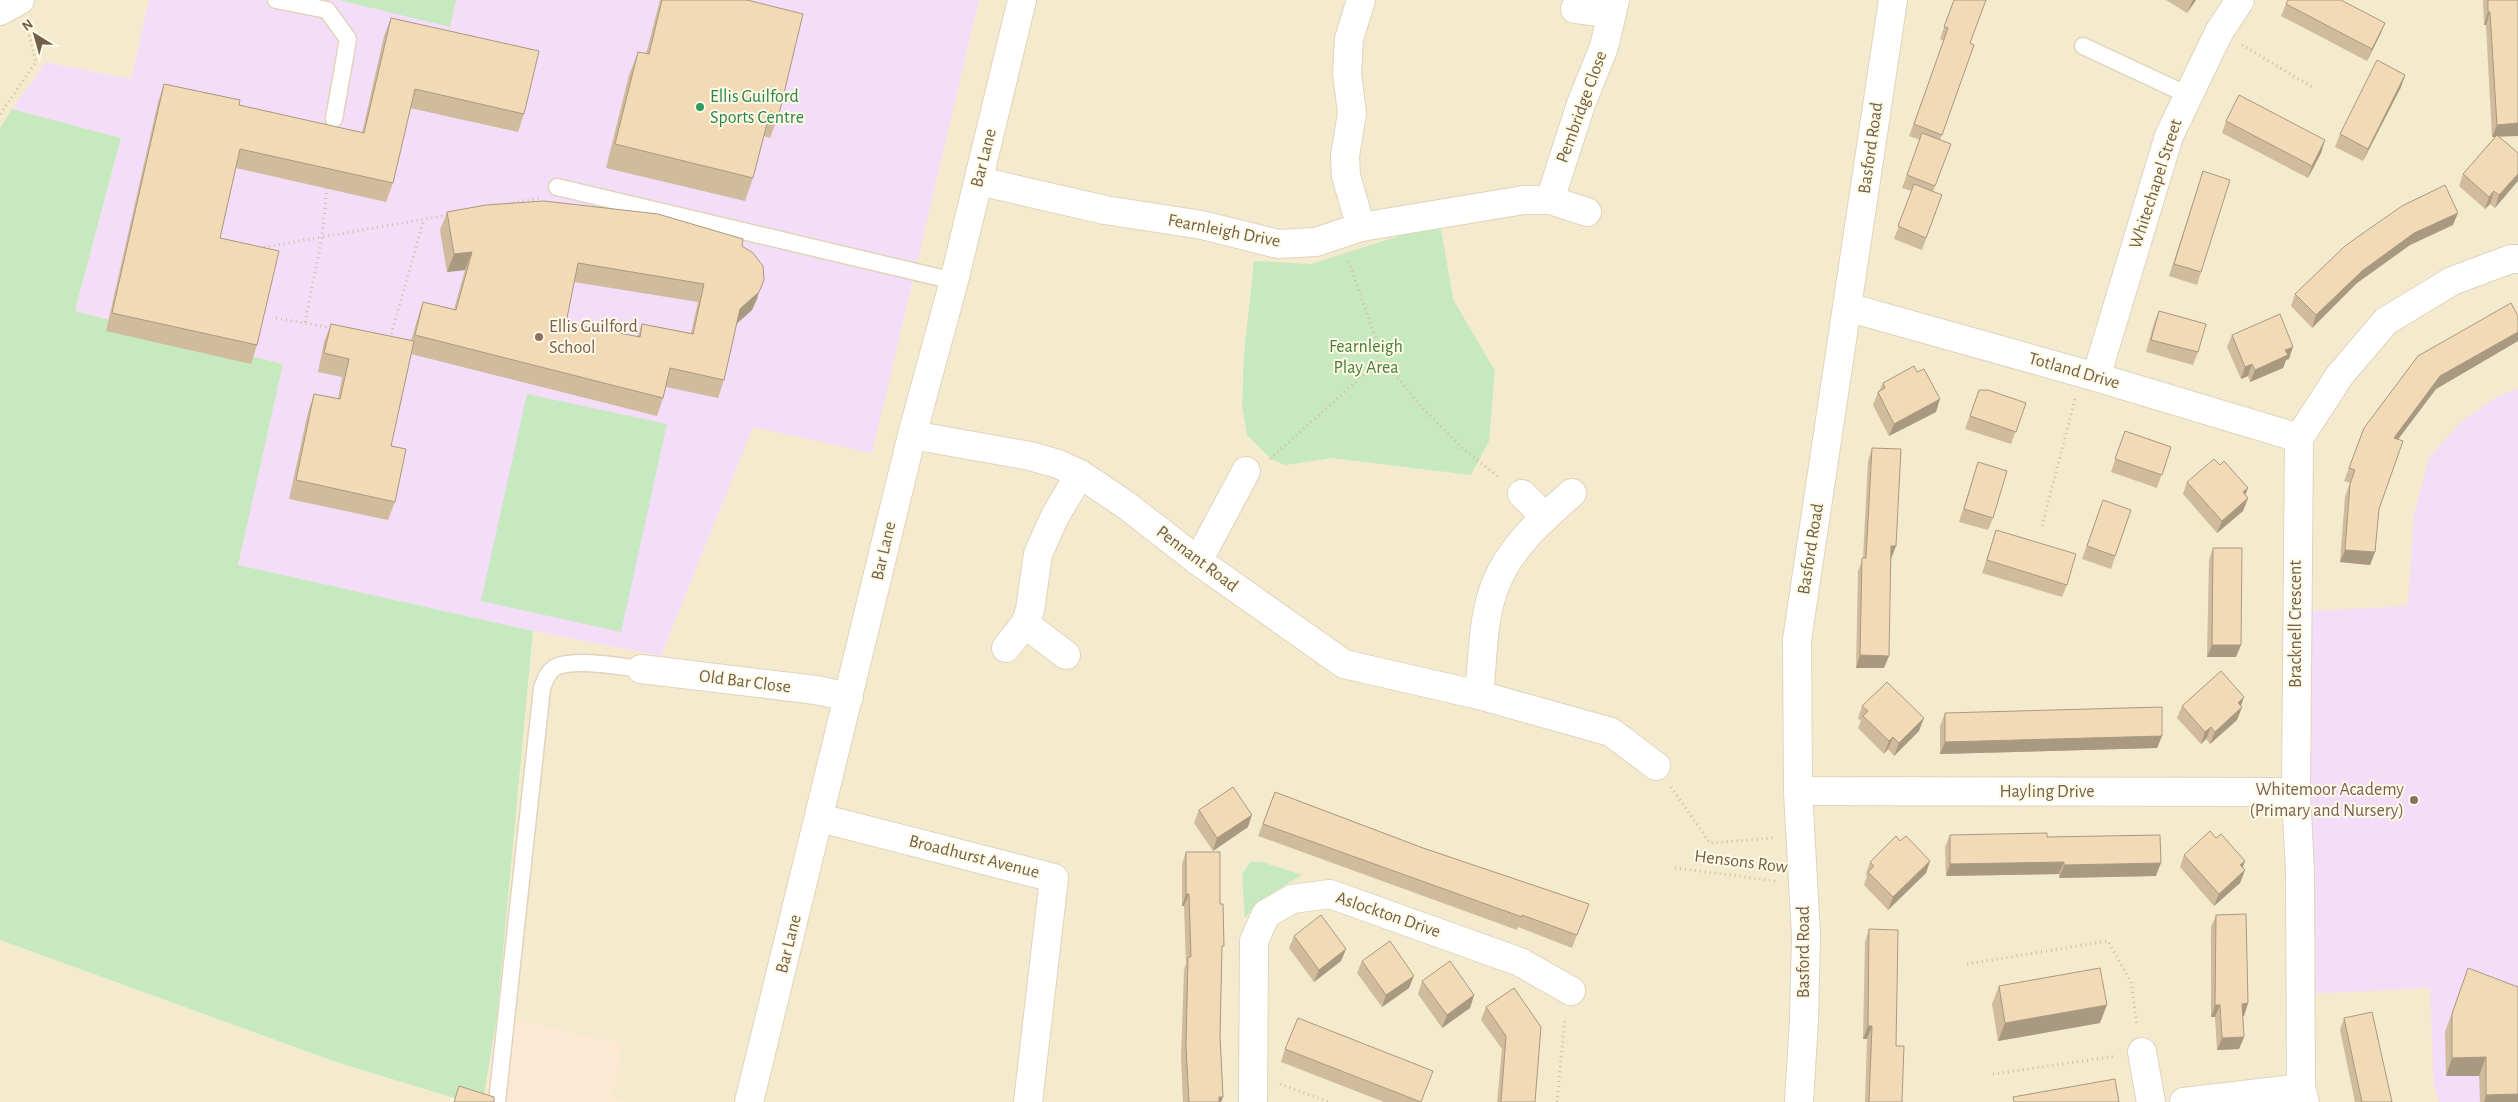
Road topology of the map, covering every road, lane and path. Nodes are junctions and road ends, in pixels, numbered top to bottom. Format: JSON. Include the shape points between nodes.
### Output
{"nodes":[{"id":1,"x":19,"y":0,"type":"edge"},
{"id":2,"x":276,"y":0,"type":"edge"},
{"id":3,"x":1022,"y":0,"type":"edge"},
{"id":4,"x":1361,"y":0,"type":"edge"},
{"id":5,"x":1893,"y":0,"type":"edge"},
{"id":6,"x":2240,"y":0,"type":"edge"},
{"id":7,"x":1614,"y":7,"type":"edge"},
{"id":8,"x":1575,"y":9,"type":"dead end"},
{"id":9,"x":0,"y":11,"type":"edge"},
{"id":10,"x":2219,"y":32,"type":"junction"},
{"id":11,"x":2083,"y":46,"type":"dead end"},
{"id":12,"x":2312,"y":87,"type":"dead end"},
{"id":13,"x":2188,"y":95,"type":"junction"},
{"id":14,"x":0,"y":114,"type":"edge"},
{"id":15,"x":334,"y":119,"type":"dead end"},
{"id":16,"x":979,"y":181,"type":"junction"},
{"id":17,"x":557,"y":187,"type":"joint"},
{"id":18,"x":327,"y":188,"type":"edge"},
{"id":19,"x":1550,"y":200,"type":"junction"},
{"id":20,"x":499,"y":206,"type":"edge"},
{"id":21,"x":1587,"y":212,"type":"dead end"},
{"id":22,"x":451,"y":214,"type":"edge"},
{"id":23,"x":424,"y":219,"type":"junction"},
{"id":24,"x":1351,"y":231,"type":"junction"},
{"id":25,"x":322,"y":237,"type":"junction"},
{"id":26,"x":256,"y":249,"type":"edge"},
{"id":27,"x":2518,"y":259,"type":"edge"},
{"id":28,"x":954,"y":281,"type":"junction"},
{"id":29,"x":1848,"y":307,"type":"junction"},
{"id":30,"x":276,"y":318,"type":"dead end"},
{"id":31,"x":305,"y":322,"type":"junction"},
{"id":32,"x":333,"y":328,"type":"edge"},
{"id":33,"x":380,"y":338,"type":"edge"},
{"id":34,"x":1378,"y":362,"type":"junction"},
{"id":35,"x":2089,"y":376,"type":"junction"},
{"id":36,"x":912,"y":435,"type":"junction"},
{"id":37,"x":2299,"y":438,"type":"junction"},
{"id":38,"x":1246,"y":471,"type":"joint"},
{"id":39,"x":1080,"y":474,"type":"junction"},
{"id":40,"x":1572,"y":493,"type":"dead end"},
{"id":41,"x":1522,"y":494,"type":"joint"},
{"id":42,"x":1545,"y":517,"type":"junction"},
{"id":43,"x":2042,"y":526,"type":"dead end"},
{"id":44,"x":1198,"y":561,"type":"junction"},
{"id":45,"x":1025,"y":624,"type":"junction"},
{"id":46,"x":1006,"y":648,"type":"dead end"},
{"id":47,"x":1066,"y":655,"type":"dead end"},
{"id":48,"x":641,"y":669,"type":"joint"},
{"id":49,"x":1479,"y":695,"type":"junction"},
{"id":50,"x":849,"y":697,"type":"junction"},
{"id":51,"x":1656,"y":766,"type":"joint"},
{"id":52,"x":1798,"y":791,"type":"junction"},
{"id":53,"x":2296,"y":792,"type":"junction"},
{"id":54,"x":820,"y":818,"type":"junction"},
{"id":55,"x":1801,"y":836,"type":"junction"},
{"id":56,"x":1675,"y":868,"type":"dead end"},
{"id":57,"x":1803,"y":884,"type":"junction"},
{"id":58,"x":1967,"y":964,"type":"dead end"},
{"id":59,"x":1571,"y":991,"type":"joint"},
{"id":60,"x":2142,"y":1052,"type":"junction"},
{"id":61,"x":1252,"y":1074,"type":"junction"},
{"id":62,"x":1993,"y":1074,"type":"dead end"},
{"id":63,"x":2303,"y":1095,"type":"edge"},
{"id":64,"x":497,"y":1102,"type":"edge"},
{"id":65,"x":750,"y":1102,"type":"edge"},
{"id":66,"x":1028,"y":1102,"type":"edge"},
{"id":67,"x":1253,"y":1102,"type":"edge"},
{"id":68,"x":1329,"y":1102,"type":"edge"},
{"id":69,"x":1557,"y":1102,"type":"edge"},
{"id":70,"x":1799,"y":1102,"type":"edge"},
{"id":71,"x":2151,"y":1102,"type":"edge"},
{"id":72,"x":2184,"y":1102,"type":"edge"}],
"edges":[{"from":1,"to":9,"type":"street"},
{"from":1,"to":14,"type":"path","via":[[36,62]]},
{"from":2,"to":15,"type":"lane","via":[[327,10],[348,39]]},
{"from":3,"to":16,"type":"street","name":"Bar Lane"},
{"from":4,"to":24,"type":"street","via":[[1349,39],[1346,73],[1352,113],[1345,156]]},
{"from":5,"to":29,"type":"street","name":"Basford Road"},
{"from":6,"to":10,"type":"street","name":"Whitechapel Street"},
{"from":7,"to":8,"type":"street","name":"Pembridge Close"},
{"from":7,"to":19,"type":"street","name":"Pembridge Close","via":[[1604,47],[1580,104]]},
{"from":10,"to":12,"type":"path"},
{"from":10,"to":13,"type":"street","name":"Whitechapel Street"},
{"from":11,"to":13,"type":"lane"},
{"from":13,"to":35,"type":"street","name":"Whitechapel Street","via":[[2169,136]]},
{"from":16,"to":24,"type":"street","name":"Fearnleigh Drive","via":[[1104,210],[1202,225],[1278,244],[1316,242]]},
{"from":16,"to":28,"type":"street","name":"Bar Lane"},
{"from":17,"to":20,"type":"path","via":[[537,199]]},
{"from":17,"to":28,"type":"lane"},
{"from":18,"to":25,"type":"path"},
{"from":19,"to":21,"type":"street","name":"Fearnleigh Drive"},
{"from":19,"to":24,"type":"street","name":"Fearnleigh Drive","via":[[1524,200]]},
{"from":22,"to":23,"type":"path"},
{"from":23,"to":25,"type":"path"},
{"from":23,"to":33,"type":"path","via":[[389,340]]},
{"from":24,"to":34,"type":"path","via":[[1346,254],[1378,345]]},
{"from":25,"to":26,"type":"path"},
{"from":25,"to":31,"type":"path"},
{"from":27,"to":37,"type":"street","via":[[2452,281],[2386,321],[2340,375]]},
{"from":28,"to":36,"type":"street","name":"Bar Lane"},
{"from":29,"to":35,"type":"street","name":"Totland Drive"},
{"from":29,"to":52,"type":"street","name":"Basford Road","via":[[1796,640]]},
{"from":30,"to":31,"type":"path"},
{"from":31,"to":32,"type":"path"},
{"from":34,"to":38,"type":"path","via":[[1271,459]]},
{"from":34,"to":41,"type":"path","via":[[1400,380],[1418,404],[1462,448]]},
{"from":35,"to":37,"type":"street","name":"Totland Drive"},
{"from":35,"to":43,"type":"path"},
{"from":36,"to":39,"type":"street","name":"Pennant Road","via":[[1030,456]]},
{"from":36,"to":50,"type":"street","name":"Bar Lane"},
{"from":37,"to":53,"type":"street","name":"Bracknell Crescent"},
{"from":38,"to":44,"type":"street"},
{"from":39,"to":44,"type":"street","name":"Pennant Road"},
{"from":39,"to":45,"type":"street","via":[[1055,516],[1038,554]]},
{"from":40,"to":42,"type":"street"},
{"from":41,"to":42,"type":"street"},
{"from":42,"to":49,"type":"street","via":[[1512,554],[1497,581],[1489,609]]},
{"from":44,"to":49,"type":"street","name":"Pennant Road","via":[[1344,664]]},
{"from":45,"to":46,"type":"street"},
{"from":45,"to":47,"type":"street"},
{"from":48,"to":50,"type":"street","name":"Old Bar Close","via":[[816,690]]},
{"from":48,"to":64,"type":"lane","via":[[572,663],[555,668],[542,688]]},
{"from":49,"to":51,"type":"street","name":"Pennant Road","via":[[1616,721]]},
{"from":50,"to":54,"type":"street","name":"Bar Lane"},
{"from":51,"to":55,"type":"path","via":[[1710,843]]},
{"from":52,"to":53,"type":"street","name":"Hayling Drive"},
{"from":52,"to":55,"type":"street","name":"Basford Road"},
{"from":53,"to":63,"type":"street","name":"Bracknell Crescent"},
{"from":54,"to":65,"type":"street","name":"Bar Lane"},
{"from":54,"to":66,"type":"street","name":"Broadhurst Avenue","via":[[1054,878]]},
{"from":55,"to":57,"type":"street","name":"Basford Road"},
{"from":56,"to":57,"type":"path","name":"Hensons Row"},
{"from":57,"to":70,"type":"street","name":"Basford Road","via":[[1806,935]]},
{"from":58,"to":60,"type":"path","via":[[2108,942],[2131,982]]},
{"from":59,"to":61,"type":"street","name":"Aslockton Drive","via":[[1520,962],[1330,894],[1292,899],[1266,914],[1254,942]]},
{"from":59,"to":69,"type":"path","via":[[1564,1023]]},
{"from":60,"to":62,"type":"path"},
{"from":60,"to":71,"type":"street"},
{"from":61,"to":67,"type":"street","name":"Aslockton Drive"},
{"from":61,"to":68,"type":"path"},
{"from":63,"to":72,"type":"street"}]}
